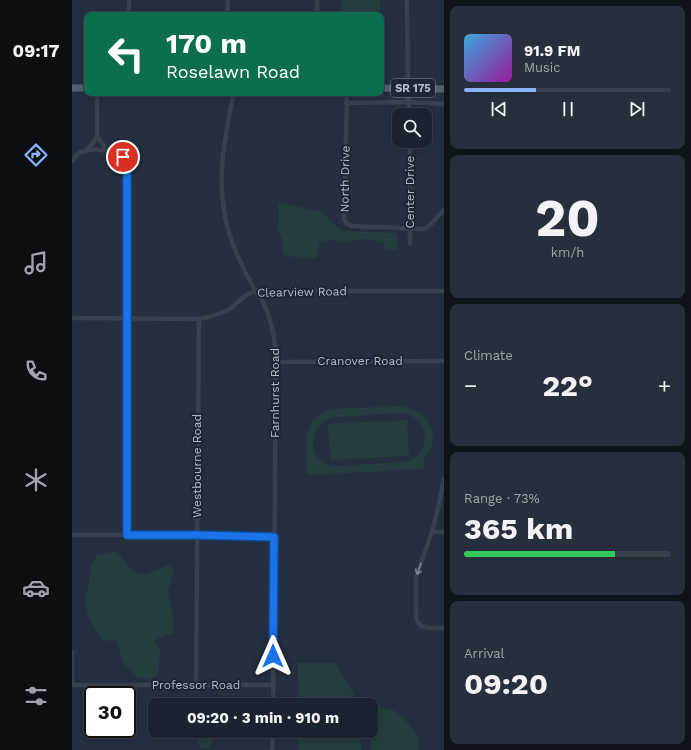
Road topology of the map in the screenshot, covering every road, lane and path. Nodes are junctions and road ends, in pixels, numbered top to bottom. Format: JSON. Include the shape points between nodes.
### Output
{"nodes":[{"id":1,"x":129,"y":0,"type":"edge"},
{"id":2,"x":228,"y":0,"type":"edge"},
{"id":3,"x":317,"y":0,"type":"edge"},
{"id":4,"x":407,"y":0,"type":"edge"},
{"id":5,"x":129,"y":12,"type":"edge"},
{"id":6,"x":228,"y":12,"type":"edge"},
{"id":7,"x":317,"y":12,"type":"edge"},
{"id":8,"x":72,"y":88,"type":"edge"},
{"id":9,"x":84,"y":88,"type":"edge"},
{"id":10,"x":384,"y":88,"type":"edge"},
{"id":11,"x":408,"y":88,"type":"junction"},
{"id":12,"x":444,"y":90,"type":"edge"},
{"id":13,"x":97,"y":96,"type":"edge"},
{"id":14,"x":233,"y":96,"type":"edge"},
{"id":15,"x":347,"y":96,"type":"edge"},
{"id":16,"x":409,"y":102,"type":"junction"},
{"id":17,"x":346,"y":103,"type":"junction"},
{"id":18,"x":444,"y":104,"type":"edge"},
{"id":19,"x":409,"y":108,"type":"edge"},
{"id":20,"x":98,"y":136,"type":"junction"},
{"id":21,"x":410,"y":148,"type":"edge"},
{"id":22,"x":107,"y":151,"type":"junction"},
{"id":23,"x":85,"y":152,"type":"junction"},
{"id":24,"x":72,"y":161,"type":"edge"},
{"id":25,"x":444,"y":210,"type":"edge"},
{"id":26,"x":410,"y":229,"type":"junction"},
{"id":27,"x":410,"y":244,"type":"dead end"},
{"id":28,"x":255,"y":291,"type":"junction"},
{"id":29,"x":444,"y":291,"type":"edge"},
{"id":30,"x":72,"y":318,"type":"edge"},
{"id":31,"x":128,"y":318,"type":"junction"},
{"id":32,"x":199,"y":319,"type":"junction"},
{"id":33,"x":444,"y":361,"type":"edge"},
{"id":34,"x":276,"y":362,"type":"junction"},
{"id":35,"x":444,"y":479,"type":"edge"},
{"id":36,"x":432,"y":532,"type":"junction"},
{"id":37,"x":444,"y":532,"type":"edge"},
{"id":38,"x":72,"y":535,"type":"edge"},
{"id":39,"x":127,"y":535,"type":"junction"},
{"id":40,"x":197,"y":535,"type":"junction"},
{"id":41,"x":274,"y":537,"type":"junction"},
{"id":42,"x":444,"y":628,"type":"edge"},
{"id":43,"x":72,"y":652,"type":"edge"},
{"id":44,"x":196,"y":685,"type":"junction"},
{"id":45,"x":273,"y":685,"type":"junction"},
{"id":46,"x":72,"y":686,"type":"edge"},
{"id":47,"x":273,"y":698,"type":"edge"},
{"id":48,"x":272,"y":738,"type":"edge"},
{"id":49,"x":272,"y":750,"type":"edge"}],
"edges":[{"from":1,"to":5,"type":"street"},
{"from":2,"to":6,"type":"street"},
{"from":3,"to":7,"type":"street"},
{"from":4,"to":11,"type":"street"},
{"from":8,"to":9,"type":"main road"},
{"from":10,"to":11,"type":"main road","number":"SR 175"},
{"from":11,"to":12,"type":"main road","number":"SR 175"},
{"from":11,"to":16,"type":"street"},
{"from":13,"to":20,"type":"street"},
{"from":14,"to":28,"type":"street","name":"Farnhurst Road","via":[[222,156],[224,211],[236,251]]},
{"from":15,"to":17,"type":"street","name":"North Drive"},
{"from":16,"to":17,"type":"street"},
{"from":16,"to":18,"type":"street"},
{"from":16,"to":19,"type":"street"},
{"from":17,"to":26,"type":"street","name":"North Drive","via":[[344,219],[352,226]]},
{"from":20,"to":22,"type":"street"},
{"from":20,"to":23,"type":"street"},
{"from":21,"to":26,"type":"street","name":"Center Drive"},
{"from":22,"to":23,"type":"street"},
{"from":22,"to":31,"type":"street","via":[[123,157],[127,168]]},
{"from":23,"to":24,"type":"street","via":[[74,157]]},
{"from":25,"to":26,"type":"street","name":"North Drive","via":[[424,229]]},
{"from":26,"to":27,"type":"street","name":"Center Drive"},
{"from":28,"to":29,"type":"street","name":"Clearview Road"},
{"from":28,"to":32,"type":"street","name":"Clearview Road","via":[[230,309]]},
{"from":28,"to":34,"type":"street","name":"Farnhurst Road","via":[[263,301],[275,336]]},
{"from":30,"to":31,"type":"street","name":"Clearview Road"},
{"from":31,"to":32,"type":"street","name":"Clearview Road"},
{"from":31,"to":39,"type":"street"},
{"from":32,"to":40,"type":"street","name":"Westbourne Road"},
{"from":33,"to":34,"type":"street","name":"Cranover Road"},
{"from":34,"to":41,"type":"street","name":"Farnhurst Road"},
{"from":35,"to":36,"type":"street"},
{"from":36,"to":37,"type":"street"},
{"from":36,"to":42,"type":"street","one_way":true,"via":[[416,576],[417,621],[421,626]]},
{"from":38,"to":39,"type":"street"},
{"from":39,"to":40,"type":"street"},
{"from":40,"to":41,"type":"street"},
{"from":40,"to":44,"type":"street","name":"Westbourne Road"},
{"from":41,"to":45,"type":"street","name":"Farnhurst Road"},
{"from":43,"to":46,"type":"street"},
{"from":44,"to":45,"type":"street","name":"Professor Road"},
{"from":44,"to":46,"type":"street","name":"Professor Road"},
{"from":45,"to":47,"type":"street","name":"Farnhurst Road"},
{"from":48,"to":49,"type":"street"}]}
